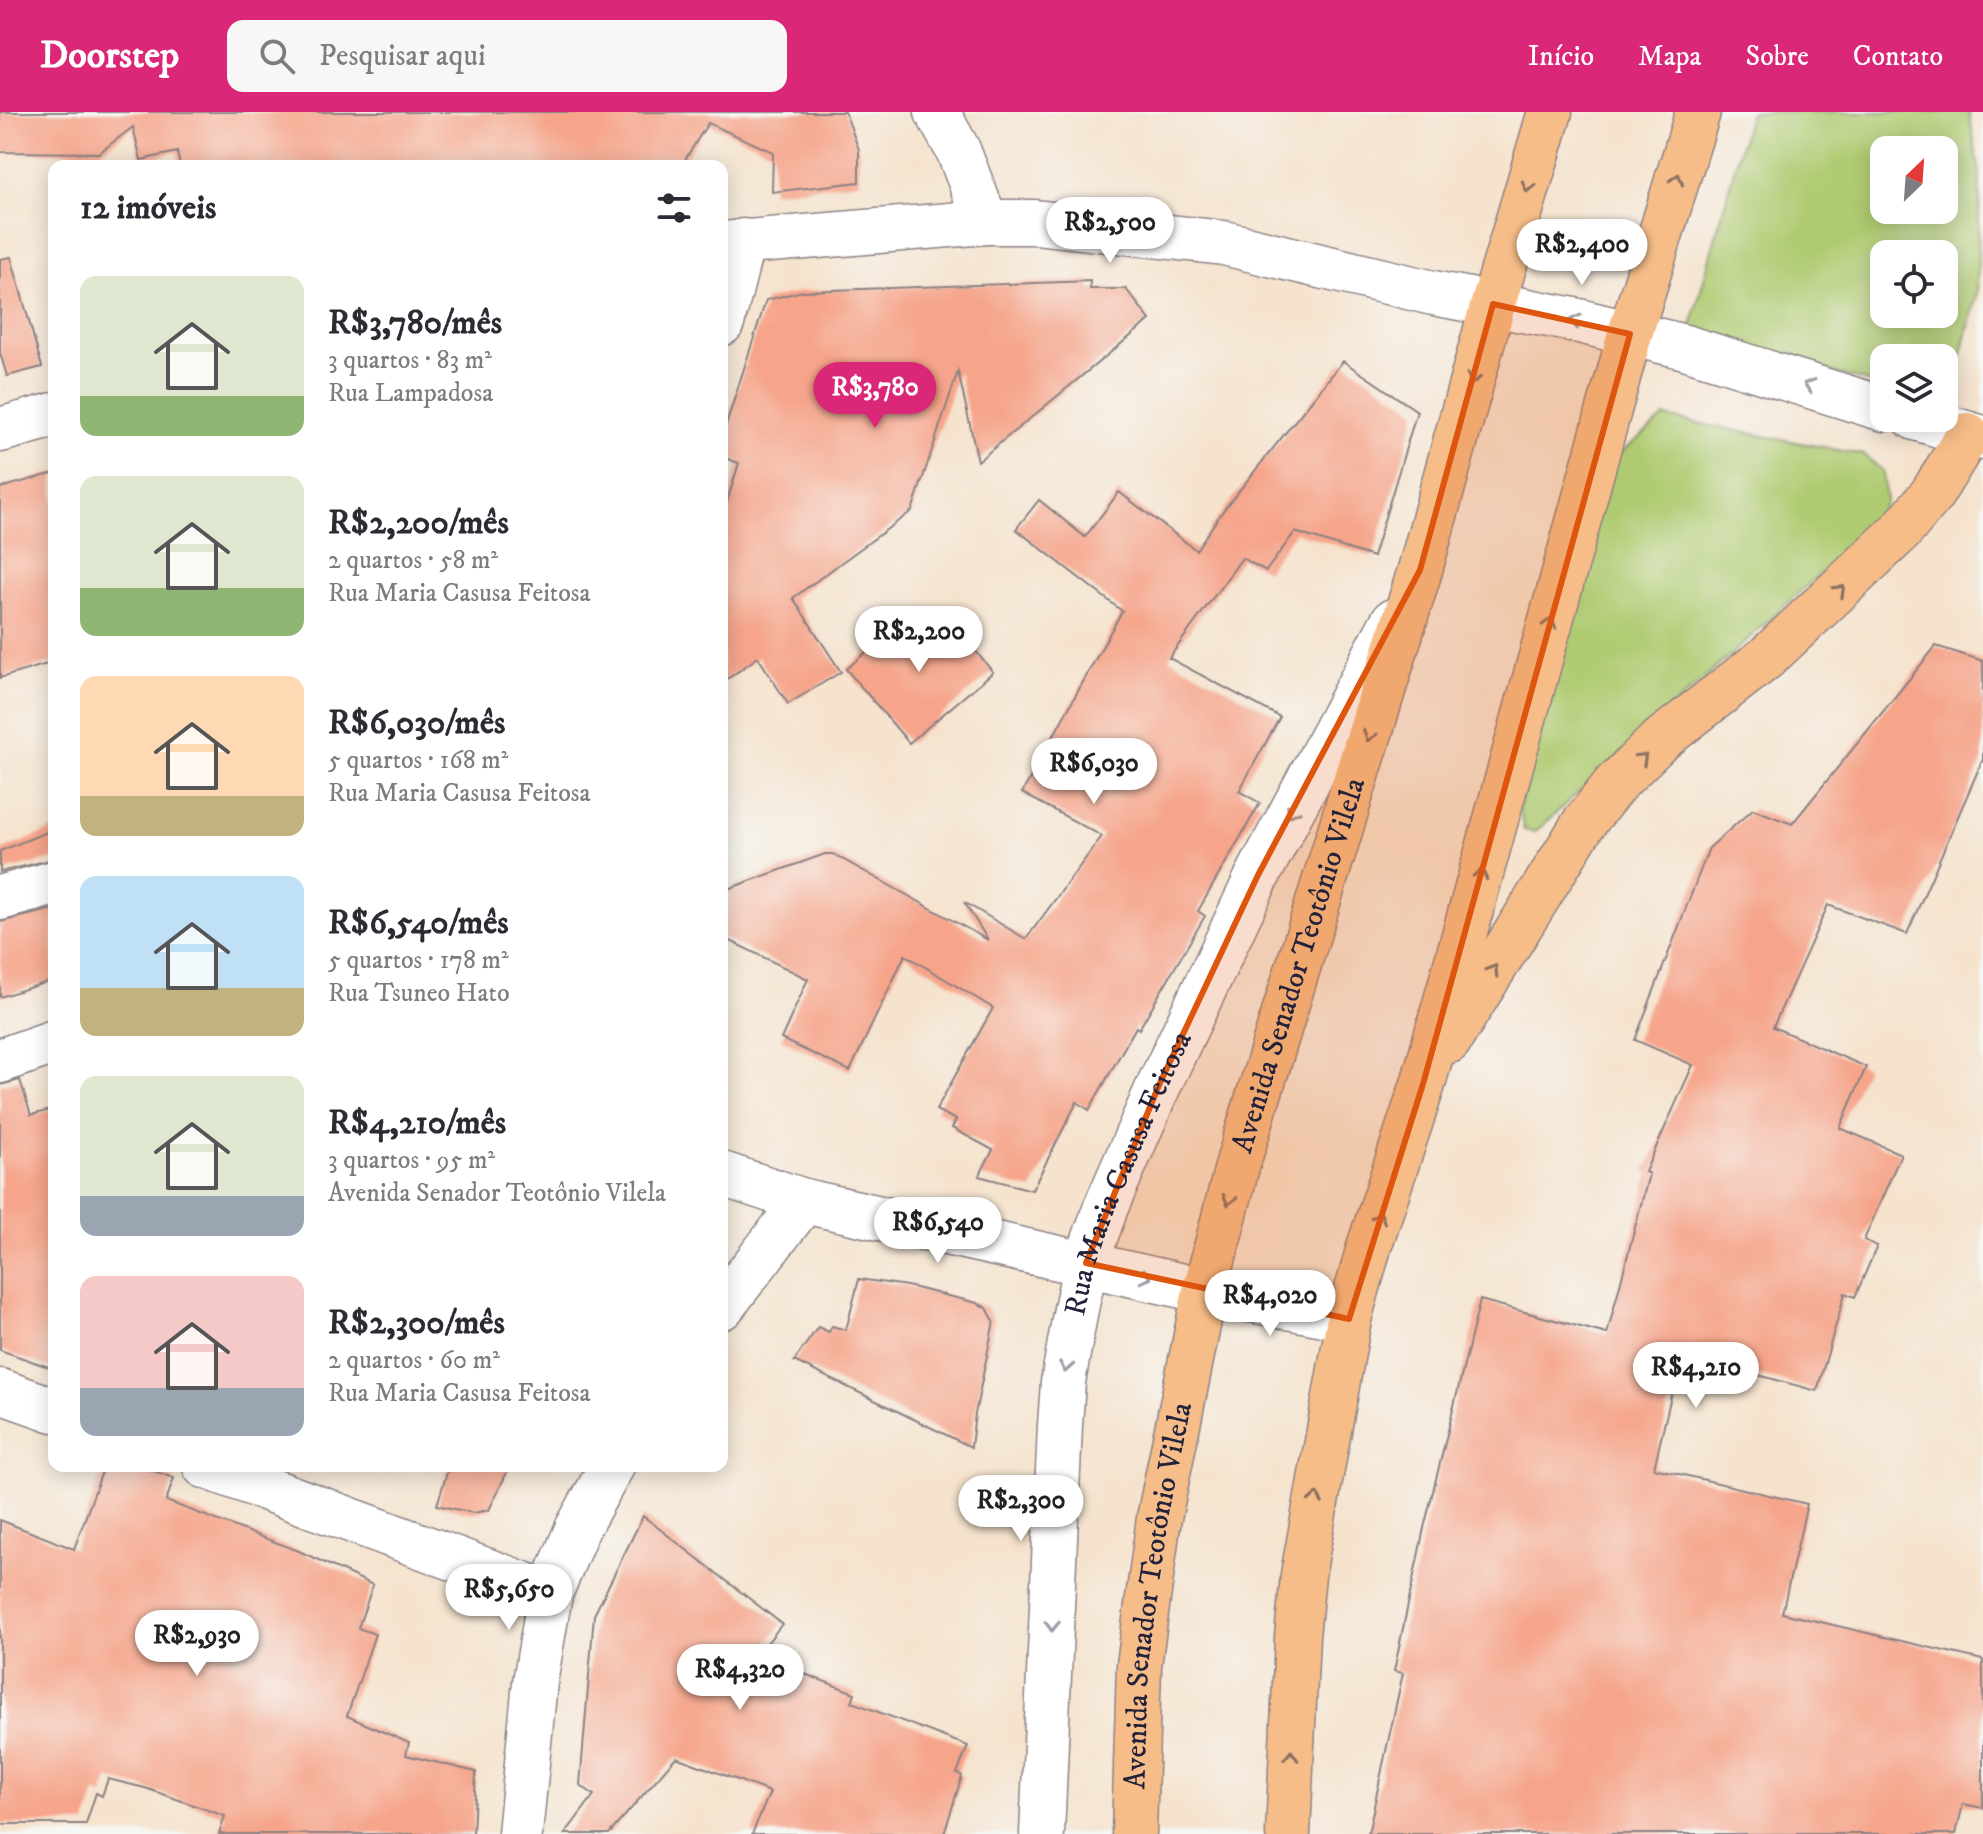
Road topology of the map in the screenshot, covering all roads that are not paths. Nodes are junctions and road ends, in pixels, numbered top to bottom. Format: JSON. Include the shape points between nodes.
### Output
{"nodes":[{"id":1,"x":937,"y":112,"type":"edge"},
{"id":2,"x":1550,"y":112,"type":"edge"},
{"id":3,"x":1698,"y":112,"type":"edge"},
{"id":4,"x":986,"y":222,"type":"junction"},
{"id":5,"x":732,"y":243,"type":"edge"},
{"id":6,"x":728,"y":275,"type":"edge"},
{"id":7,"x":1493,"y":304,"type":"junction"},
{"id":8,"x":1630,"y":334,"type":"junction"},
{"id":9,"x":1870,"y":405,"type":"edge"},
{"id":10,"x":48,"y":417,"type":"edge"},
{"id":11,"x":0,"y":430,"type":"edge"},
{"id":12,"x":1976,"y":436,"type":"edge"},
{"id":13,"x":1420,"y":570,"type":"junction"},
{"id":14,"x":48,"y":885,"type":"edge"},
{"id":15,"x":0,"y":898,"type":"edge"},
{"id":16,"x":48,"y":1044,"type":"edge"},
{"id":17,"x":0,"y":1061,"type":"edge"},
{"id":18,"x":1423,"y":1084,"type":"junction"},
{"id":19,"x":728,"y":1176,"type":"edge"},
{"id":20,"x":804,"y":1201,"type":"junction"},
{"id":21,"x":1086,"y":1263,"type":"junction"},
{"id":22,"x":1205,"y":1291,"type":"junction"},
{"id":23,"x":728,"y":1299,"type":"edge"},
{"id":24,"x":1349,"y":1319,"type":"junction"},
{"id":25,"x":0,"y":1391,"type":"edge"},
{"id":26,"x":48,"y":1408,"type":"edge"},
{"id":27,"x":221,"y":1472,"type":"edge"},
{"id":28,"x":609,"y":1472,"type":"edge"},
{"id":29,"x":550,"y":1594,"type":"junction"},
{"id":30,"x":520,"y":1834,"type":"edge"},
{"id":31,"x":1042,"y":1834,"type":"edge"},
{"id":32,"x":1134,"y":1834,"type":"edge"},
{"id":33,"x":1288,"y":1834,"type":"edge"}],
"edges":[{"from":1,"to":4,"type":"street"},
{"from":2,"to":7,"type":"main road","name":"Avenida Senador Teotônio Vilela","one_way":true},
{"from":8,"to":3,"type":"main road","one_way":true},
{"from":4,"to":5,"type":"street"},
{"from":4,"to":7,"type":"street","via":[[1035,222],[1224,243]]},
{"from":5,"to":6,"type":"street"},
{"from":8,"to":7,"type":"street","one_way":true},
{"from":7,"to":13,"type":"main road","name":"Avenida Senador Teotônio Vilela","one_way":true},
{"from":9,"to":8,"type":"street","one_way":true},
{"from":18,"to":8,"type":"main road","one_way":true},
{"from":10,"to":11,"type":"street"},
{"from":18,"to":12,"type":"main road","one_way":true,"via":[[1584,823],[1615,784],[1658,742],[1766,658],[1901,531]]},
{"from":13,"to":21,"type":"street","name":"Rua Maria Casusa Feitosa","one_way":true,"via":[[1258,875],[1159,1085]]},
{"from":13,"to":22,"type":"main road","name":"Avenida Senador Teotônio Vilela","one_way":true,"via":[[1238,1163]]},
{"from":14,"to":15,"type":"street"},
{"from":16,"to":17,"type":"street"},
{"from":24,"to":18,"type":"main road","one_way":true},
{"from":19,"to":20,"type":"street"},
{"from":20,"to":21,"type":"street"},
{"from":20,"to":23,"type":"street"},
{"from":21,"to":22,"type":"street","one_way":true},
{"from":21,"to":31,"type":"street","name":"Rua Maria Casusa Feitosa","one_way":true,"via":[[1063,1382]]},
{"from":22,"to":24,"type":"street"},
{"from":22,"to":32,"type":"main road","name":"Avenida Senador Teotônio Vilela","via":[[1159,1518],[1139,1665]]},
{"from":33,"to":24,"type":"main road","one_way":true,"via":[[1303,1575]]},
{"from":25,"to":26,"type":"street"},
{"from":27,"to":29,"type":"street"},
{"from":28,"to":29,"type":"street"},
{"from":29,"to":30,"type":"street"}]}
